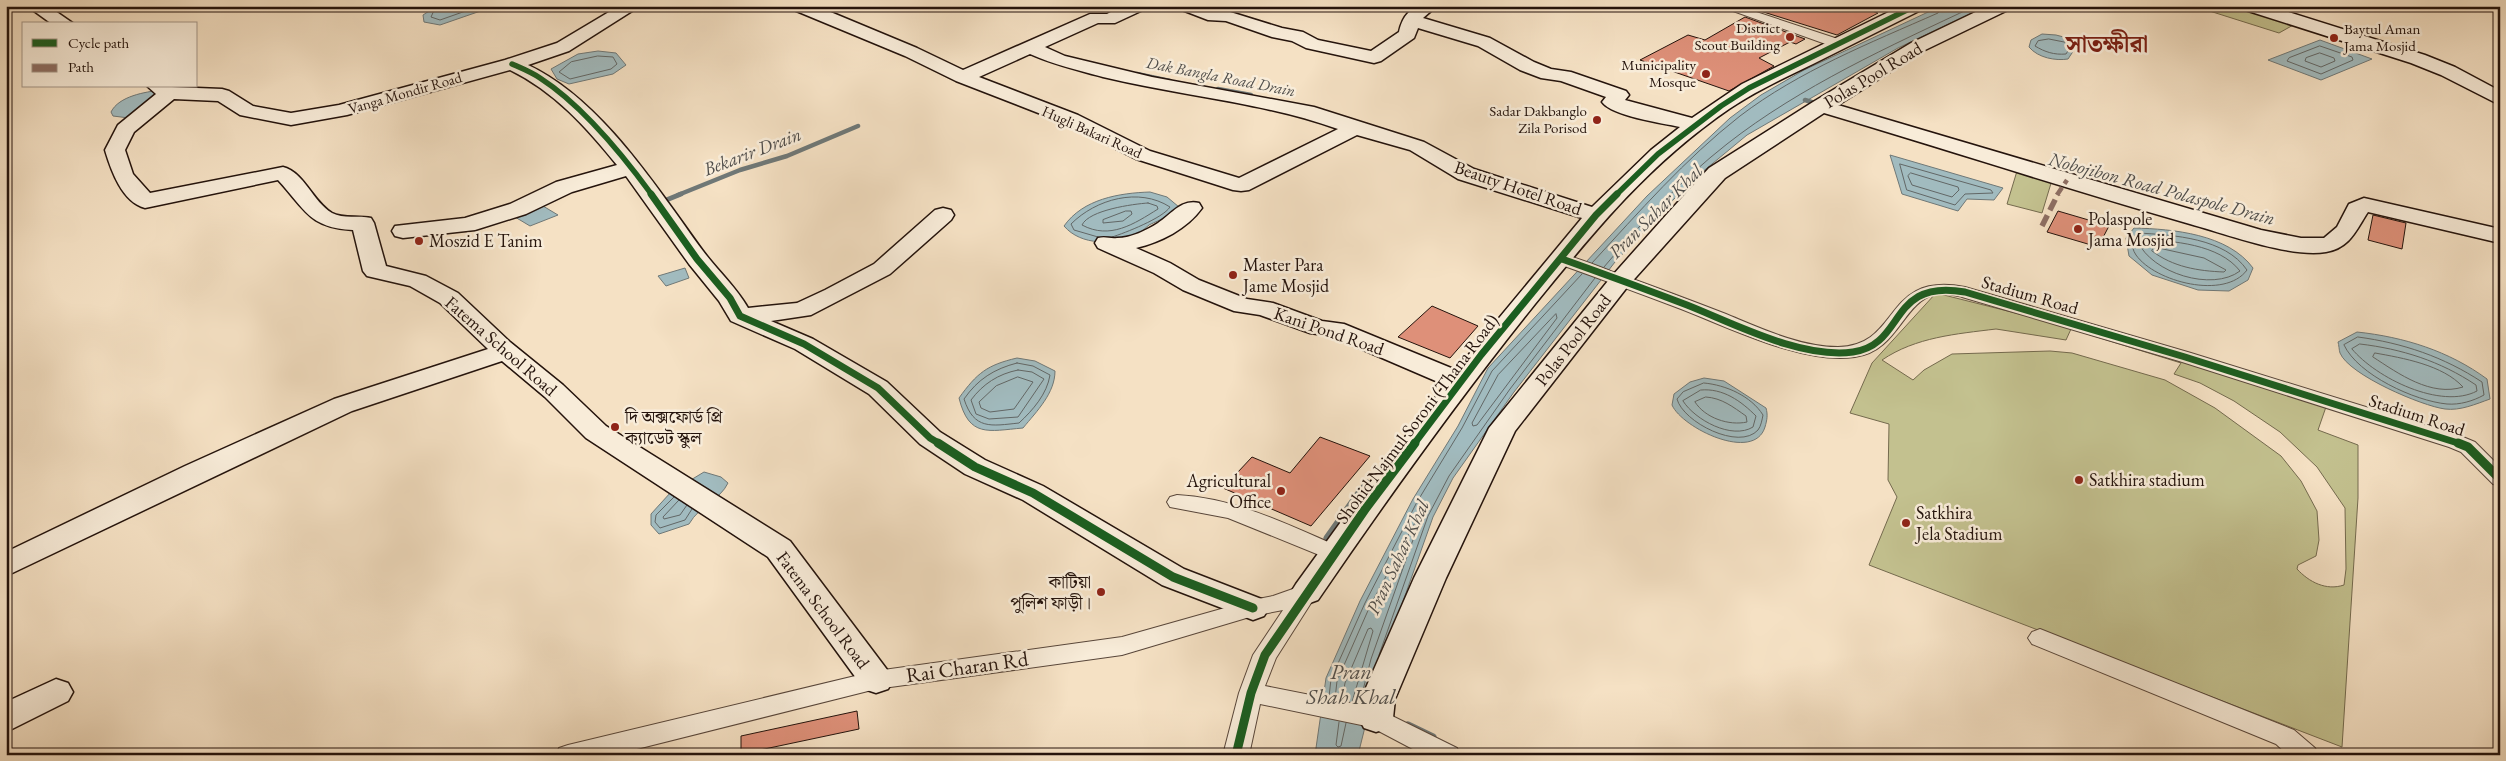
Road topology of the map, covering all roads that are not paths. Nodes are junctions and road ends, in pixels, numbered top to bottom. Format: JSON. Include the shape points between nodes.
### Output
{"nodes":[{"id":1,"x":35,"y":6,"type":"edge"},
{"id":2,"x":632,"y":6,"type":"edge"},
{"id":3,"x":800,"y":6,"type":"edge"},
{"id":4,"x":1138,"y":6,"type":"edge"},
{"id":5,"x":1188,"y":6,"type":"edge"},
{"id":6,"x":1429,"y":6,"type":"edge"},
{"id":7,"x":1724,"y":6,"type":"edge"},
{"id":8,"x":1914,"y":6,"type":"edge"},
{"id":9,"x":2002,"y":6,"type":"edge"},
{"id":10,"x":2251,"y":6,"type":"edge"},
{"id":11,"x":1410,"y":20,"type":"junction"},
{"id":12,"x":62,"y":22,"type":"edge"},
{"id":13,"x":1839,"y":44,"type":"junction"},
{"id":14,"x":1030,"y":47,"type":"junction"},
{"id":15,"x":532,"y":62,"type":"junction"},
{"id":16,"x":963,"y":77,"type":"junction"},
{"id":17,"x":162,"y":90,"type":"edge"},
{"id":18,"x":2500,"y":99,"type":"edge"},
{"id":19,"x":1820,"y":106,"type":"junction"},
{"id":20,"x":1696,"y":125,"type":"junction"},
{"id":21,"x":1355,"y":128,"type":"junction"},
{"id":22,"x":630,"y":168,"type":"junction"},
{"id":23,"x":1191,"y":208,"type":"dead end"},
{"id":24,"x":1596,"y":215,"type":"junction"},
{"id":25,"x":943,"y":216,"type":"dead end"},
{"id":26,"x":403,"y":231,"type":"dead end"},
{"id":27,"x":2500,"y":236,"type":"edge"},
{"id":28,"x":1110,"y":245,"type":"joint"},
{"id":29,"x":1562,"y":259,"type":"junction"},
{"id":30,"x":1620,"y":281,"type":"junction"},
{"id":31,"x":740,"y":316,"type":"junction"},
{"id":32,"x":506,"y":352,"type":"junction"},
{"id":33,"x":1461,"y":382,"type":"junction"},
{"id":34,"x":2500,"y":479,"type":"edge"},
{"id":35,"x":1177,"y":502,"type":"dead end"},
{"id":36,"x":1334,"y":553,"type":"junction"},
{"id":37,"x":6,"y":565,"type":"edge"},
{"id":38,"x":1307,"y":592,"type":"junction"},
{"id":39,"x":1252,"y":608,"type":"junction"},
{"id":40,"x":2040,"y":638,"type":"dead end"},
{"id":41,"x":876,"y":680,"type":"junction"},
{"id":42,"x":56,"y":692,"type":"dead end"},
{"id":43,"x":1251,"y":693,"type":"junction"},
{"id":44,"x":1288,"y":700,"type":"joint"},
{"id":45,"x":6,"y":718,"type":"edge"},
{"id":46,"x":1376,"y":718,"type":"junction"},
{"id":47,"x":568,"y":755,"type":"edge"},
{"id":48,"x":1236,"y":755,"type":"edge"},
{"id":49,"x":1448,"y":755,"type":"edge"},
{"id":50,"x":2306,"y":755,"type":"edge"}],
"edges":[{"from":1,"to":12,"type":"street"},
{"from":2,"to":15,"type":"street","name":"Vanga Mondir Road"},
{"from":3,"to":16,"type":"street","name":"Hugli Bakari Road"},
{"from":4,"to":14,"type":"street","via":[[1109,19],[1096,18]]},
{"from":5,"to":11,"type":"street","via":[[1366,57],[1374,57],[1408,34]]},
{"from":6,"to":11,"type":"street"},
{"from":7,"to":13,"type":"street"},
{"from":8,"to":13,"type":"street","name":"Shohid Najmul Soroni (Thana Road)"},
{"from":9,"to":19,"type":"street","name":"Polas Pool Road","via":[[1917,47]]},
{"from":10,"to":18,"type":"street","via":[[2418,59]]},
{"from":11,"to":20,"type":"street","via":[[1484,42],[1527,66],[1619,95],[1612,102],[1632,110]]},
{"from":13,"to":20,"type":"street","name":"Shohid Najmul Soroni (Thana Road)","via":[[1749,88]]},
{"from":14,"to":16,"type":"street"},
{"from":14,"to":21,"type":"street","via":[[1059,60],[1170,87],[1307,111]]},
{"from":15,"to":17,"type":"street","name":"Vanga Mondir Road","via":[[340,111],[291,119],[247,111],[222,95]]},
{"from":15,"to":22,"type":"street","via":[[538,77],[567,98]]},
{"from":16,"to":21,"type":"street","name":"Hugli Bakari Road","via":[[1071,119],[1143,155],[1241,185]]},
{"from":17,"to":32,"type":"street","name":"Fatema School Road","via":[[124,129],[115,150],[123,176],[145,200],[283,172],[296,185],[304,201],[330,221],[363,224],[375,271],[418,281],[449,298]]},
{"from":19,"to":27,"type":"street","via":[[2158,209],[2283,242],[2327,245],[2341,236],[2357,209],[2364,205]]},
{"from":19,"to":30,"type":"street","name":"Polas Pool Road","via":[[1717,173]]},
{"from":20,"to":24,"type":"street","name":"Shohid Najmul Soroni (Thana Road)","via":[[1658,154]]},
{"from":21,"to":24,"type":"street","name":"Beauty Hotel Road","via":[[1417,146],[1466,174]]},
{"from":22,"to":26,"type":"street","via":[[564,187],[518,209],[466,225]]},
{"from":22,"to":31,"type":"street","via":[[730,298]]},
{"from":23,"to":28,"type":"street","name":"Kani Pond Road","via":[[1159,233],[1134,243]]},
{"from":24,"to":29,"type":"street","name":"Shohid Najmul Soroni (Thana Road)"},
{"from":25,"to":31,"type":"street","via":[[882,269],[834,295],[802,310]]},
{"from":28,"to":33,"type":"street","name":"Kani Pond Road","via":[[1162,268],[1191,286],[1243,306],[1264,308],[1319,328],[1335,329]]},
{"from":29,"to":30,"type":"street","name":"Stadium Road"},
{"from":29,"to":33,"type":"street","name":"Shohid Najmul Soroni (Thana Road)"},
{"from":30,"to":34,"type":"street","name":"Stadium Road","via":[[1766,336],[1842,354],[1868,348],[1883,339],[1914,298],[1940,288],[1965,292],[2456,442],[2468,447]]},
{"from":30,"to":46,"type":"street","name":"Polas Pool Road","via":[[1503,428],[1430,578],[1378,699]]},
{"from":31,"to":39,"type":"street","via":[[804,344],[878,388],[930,438],[975,467],[1033,493],[1173,577]]},
{"from":32,"to":37,"type":"street","via":[[343,405]]},
{"from":32,"to":41,"type":"street","name":"Fatema School Road","via":[[554,391],[596,432],[779,549]]},
{"from":33,"to":36,"type":"street","name":"Shohid Najmul Soroni (Thana Road)"},
{"from":35,"to":36,"type":"street","via":[[1194,501],[1220,508]]},
{"from":36,"to":38,"type":"street","name":"Shohid Najmul Soroni (Thana Road)"},
{"from":38,"to":39,"type":"street","name":"Rai Charan Rd","via":[[1276,604]]},
{"from":38,"to":43,"type":"street","via":[[1265,656]]},
{"from":39,"to":41,"type":"street","name":"Rai Charan Rd","via":[[1122,646]]},
{"from":40,"to":50,"type":"street","via":[[2285,737]]},
{"from":41,"to":47,"type":"street","name":"Rai Charan Rd"},
{"from":42,"to":45,"type":"street"},
{"from":43,"to":44,"type":"street"},
{"from":43,"to":48,"type":"street"},
{"from":44,"to":46,"type":"street"},
{"from":46,"to":49,"type":"street"}]}
